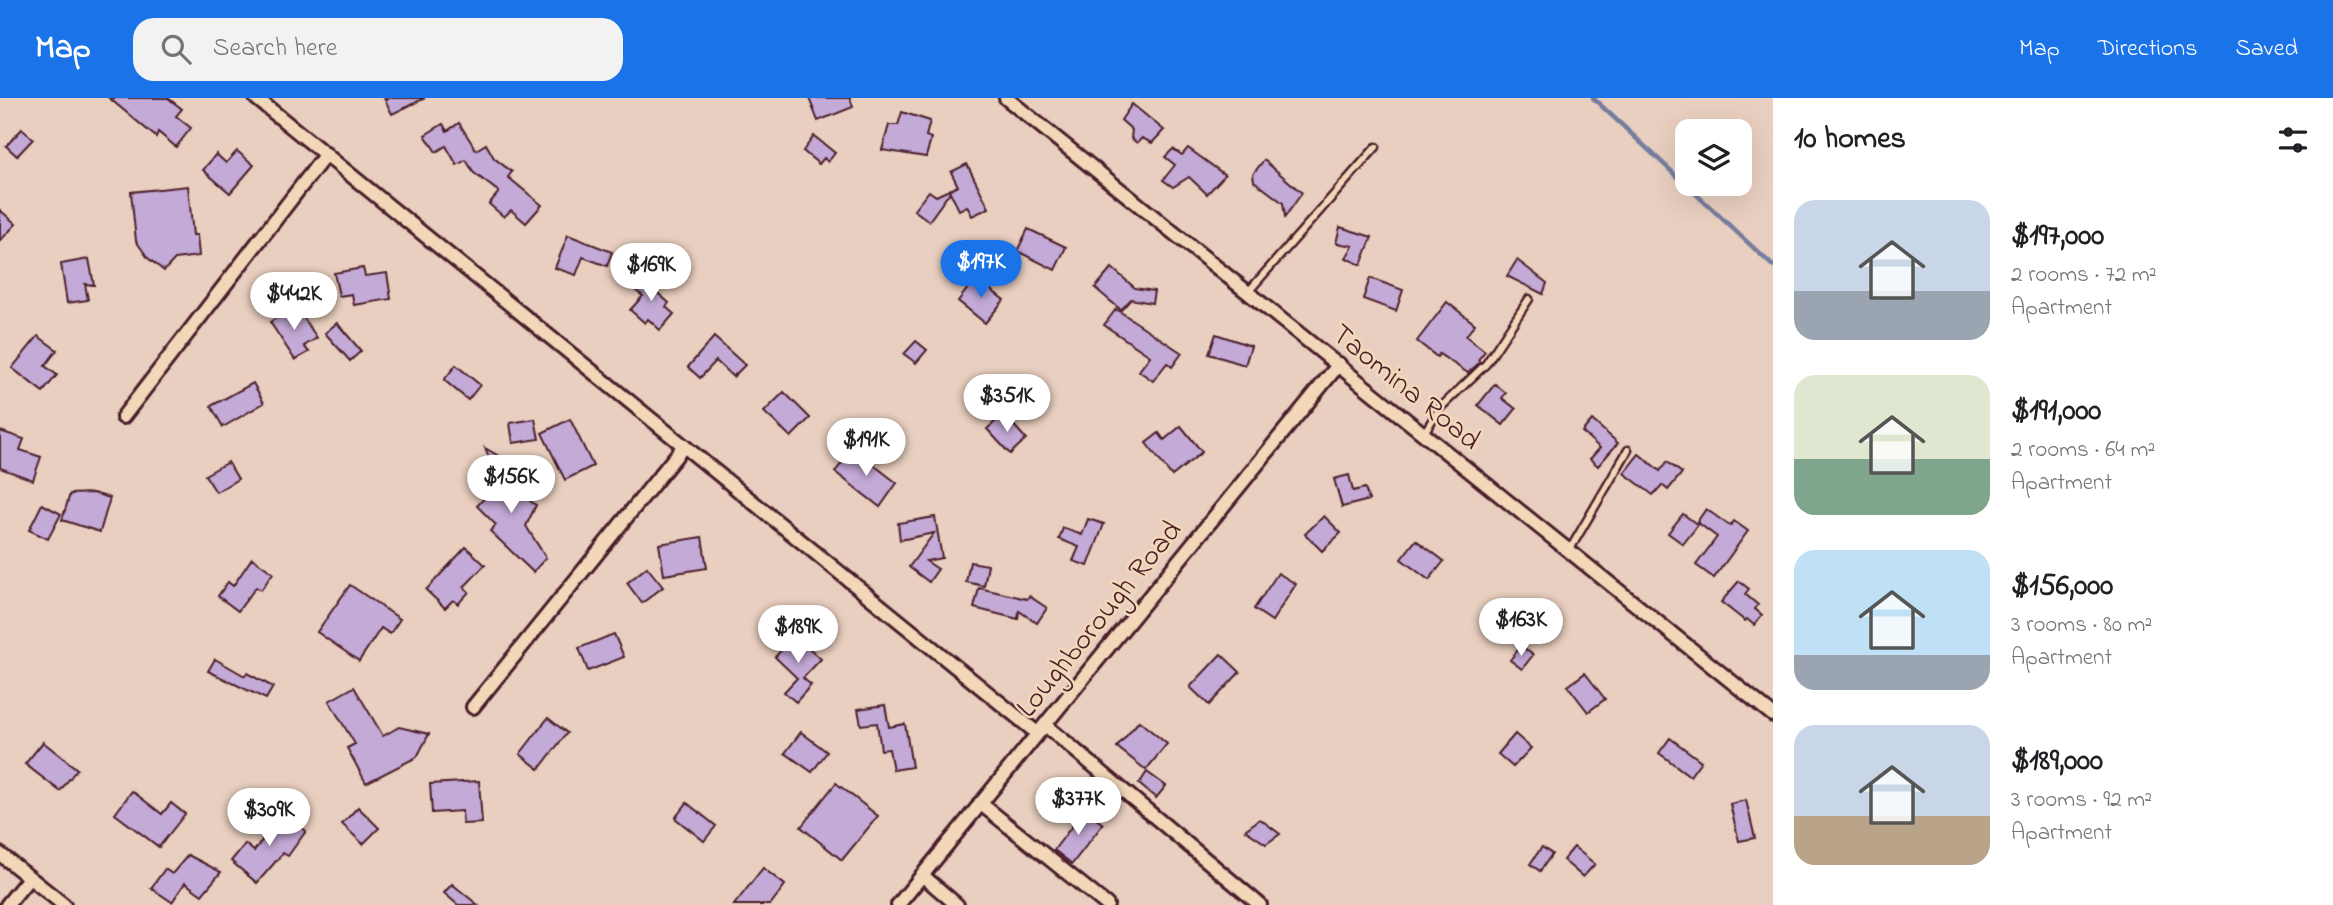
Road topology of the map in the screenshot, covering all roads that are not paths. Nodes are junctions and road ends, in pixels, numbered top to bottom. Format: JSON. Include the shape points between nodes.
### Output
{"nodes":[{"id":1,"x":256,"y":98,"type":"edge"},
{"id":2,"x":1006,"y":98,"type":"edge"},
{"id":3,"x":1376,"y":147,"type":"dead end"},
{"id":4,"x":326,"y":154,"type":"junction"},
{"id":5,"x":1248,"y":292,"type":"junction"},
{"id":6,"x":1529,"y":299,"type":"dead end"},
{"id":7,"x":1339,"y":364,"type":"junction"},
{"id":8,"x":123,"y":417,"type":"dead end"},
{"id":9,"x":1424,"y":433,"type":"junction"},
{"id":10,"x":684,"y":446,"type":"junction"},
{"id":11,"x":1628,"y":450,"type":"dead end"},
{"id":12,"x":1569,"y":551,"type":"junction"},
{"id":13,"x":473,"y":707,"type":"dead end"},
{"id":14,"x":1773,"y":715,"type":"edge"},
{"id":15,"x":1041,"y":729,"type":"junction"},
{"id":16,"x":981,"y":803,"type":"junction"},
{"id":17,"x":0,"y":854,"type":"edge"},
{"id":18,"x":922,"y":874,"type":"junction"},
{"id":19,"x":29,"y":878,"type":"junction"},
{"id":20,"x":7,"y":905,"type":"edge"},
{"id":21,"x":64,"y":905,"type":"edge"},
{"id":22,"x":898,"y":905,"type":"edge"},
{"id":23,"x":957,"y":905,"type":"edge"},
{"id":24,"x":1107,"y":905,"type":"edge"},
{"id":25,"x":1260,"y":905,"type":"edge"}],
"edges":[{"from":1,"to":4,"type":"street"},
{"from":2,"to":5,"type":"street","name":"Taomina Road"},
{"from":3,"to":5,"type":"lane"},
{"from":4,"to":8,"type":"street"},
{"from":4,"to":10,"type":"street"},
{"from":5,"to":7,"type":"street","name":"Taomina Road"},
{"from":6,"to":9,"type":"lane","via":[[1486,364],[1440,408]]},
{"from":7,"to":9,"type":"street","name":"Taomina Road"},
{"from":7,"to":15,"type":"street","name":"Loughborough Road"},
{"from":9,"to":12,"type":"street","name":"Taomina Road"},
{"from":10,"to":13,"type":"street"},
{"from":10,"to":15,"type":"street"},
{"from":11,"to":12,"type":"lane"},
{"from":12,"to":14,"type":"street","name":"Taomina Road"},
{"from":15,"to":16,"type":"street","name":"Loughborough Road"},
{"from":15,"to":25,"type":"street"},
{"from":16,"to":18,"type":"street","name":"Loughborough Road"},
{"from":16,"to":24,"type":"street"},
{"from":17,"to":19,"type":"street"},
{"from":18,"to":22,"type":"street","name":"Loughborough Road"},
{"from":18,"to":23,"type":"street"},
{"from":19,"to":20,"type":"street"},
{"from":19,"to":21,"type":"street"}]}
